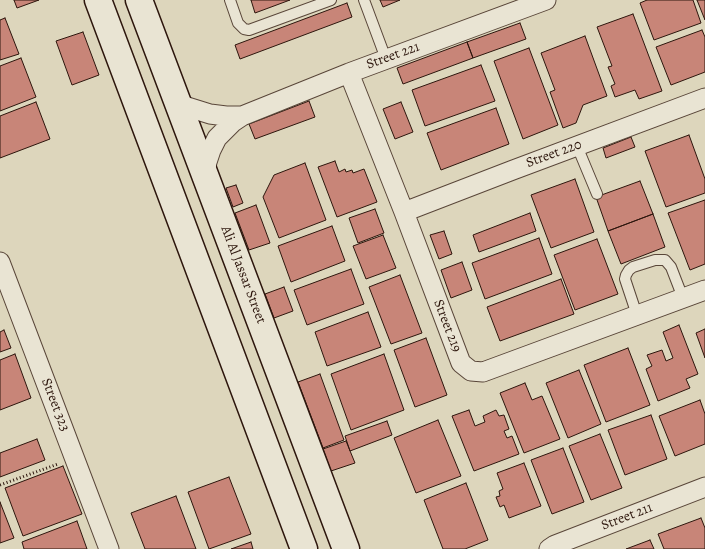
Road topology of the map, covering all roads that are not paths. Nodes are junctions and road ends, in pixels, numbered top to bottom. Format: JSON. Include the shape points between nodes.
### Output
{"nodes":[{"id":1,"x":98,"y":0,"type":"edge"},
{"id":2,"x":139,"y":0,"type":"edge"},
{"id":3,"x":230,"y":0,"type":"edge"},
{"id":4,"x":331,"y":0,"type":"edge"},
{"id":5,"x":364,"y":0,"type":"edge"},
{"id":6,"x":546,"y":0,"type":"edge"},
{"id":7,"x":518,"y":5,"type":"edge"},
{"id":8,"x":386,"y":59,"type":"junction"},
{"id":9,"x":348,"y":73,"type":"junction"},
{"id":10,"x":705,"y":98,"type":"edge"},
{"id":11,"x":178,"y":104,"type":"junction"},
{"id":12,"x":242,"y":116,"type":"junction"},
{"id":13,"x":577,"y":146,"type":"junction"},
{"id":14,"x":205,"y":175,"type":"junction"},
{"id":15,"x":596,"y":194,"type":"dead end"},
{"id":16,"x":404,"y":212,"type":"junction"},
{"id":17,"x":0,"y":262,"type":"edge"},
{"id":18,"x":705,"y":290,"type":"edge"},
{"id":19,"x":683,"y":298,"type":"junction"},
{"id":20,"x":638,"y":315,"type":"junction"},
{"id":21,"x":314,"y":462,"type":"junction"},
{"id":22,"x":277,"y":475,"type":"junction"},
{"id":23,"x":705,"y":487,"type":"edge"},
{"id":24,"x":326,"y":497,"type":"junction"},
{"id":25,"x":289,"y":508,"type":"junction"},
{"id":26,"x":109,"y":549,"type":"edge"},
{"id":27,"x":304,"y":549,"type":"edge"},
{"id":28,"x":346,"y":549,"type":"edge"},
{"id":29,"x":550,"y":549,"type":"edge"}],
"edges":[{"from":1,"to":22,"type":"street"},
{"from":2,"to":11,"type":"street","name":"Ali Al Jassar Street"},
{"from":3,"to":4,"type":"lane","via":[[241,28],[249,30]]},
{"from":5,"to":8,"type":"lane"},
{"from":6,"to":7,"type":"street","name":"Street 221"},
{"from":7,"to":8,"type":"street","name":"Street 221"},
{"from":8,"to":9,"type":"street","name":"Street 221"},
{"from":9,"to":12,"type":"street","name":"Street 221"},
{"from":9,"to":16,"type":"street","name":"Street 219"},
{"from":10,"to":13,"type":"street","name":"Street 220"},
{"from":11,"to":12,"type":"street","name":"Street 221","via":[[210,114]]},
{"from":11,"to":14,"type":"street","name":"Ali Al Jassar Street"},
{"from":12,"to":14,"type":"street","name":"Street 221","via":[[217,138]]},
{"from":13,"to":15,"type":"lane"},
{"from":13,"to":16,"type":"street","name":"Street 220"},
{"from":14,"to":21,"type":"street","name":"Ali Al Jassar Street"},
{"from":16,"to":20,"type":"street","name":"Street 219","via":[[461,363],[470,371],[482,372]]},
{"from":17,"to":26,"type":"street","name":"Street 323"},
{"from":18,"to":19,"type":"street","name":"Street 219"},
{"from":19,"to":20,"type":"street","name":"Street 219"},
{"from":19,"to":20,"type":"lane","via":[[671,267],[665,260],[655,260],[626,274]]},
{"from":21,"to":22,"type":"street","via":[[296,476]]},
{"from":21,"to":24,"type":"street","name":"Ali Al Jassar Street"},
{"from":22,"to":25,"type":"street"},
{"from":23,"to":29,"type":"street","name":"Street 211"},
{"from":24,"to":25,"type":"street","via":[[306,497]]},
{"from":24,"to":28,"type":"street","name":"Ali Al Jassar Street"},
{"from":25,"to":27,"type":"street"}]}
